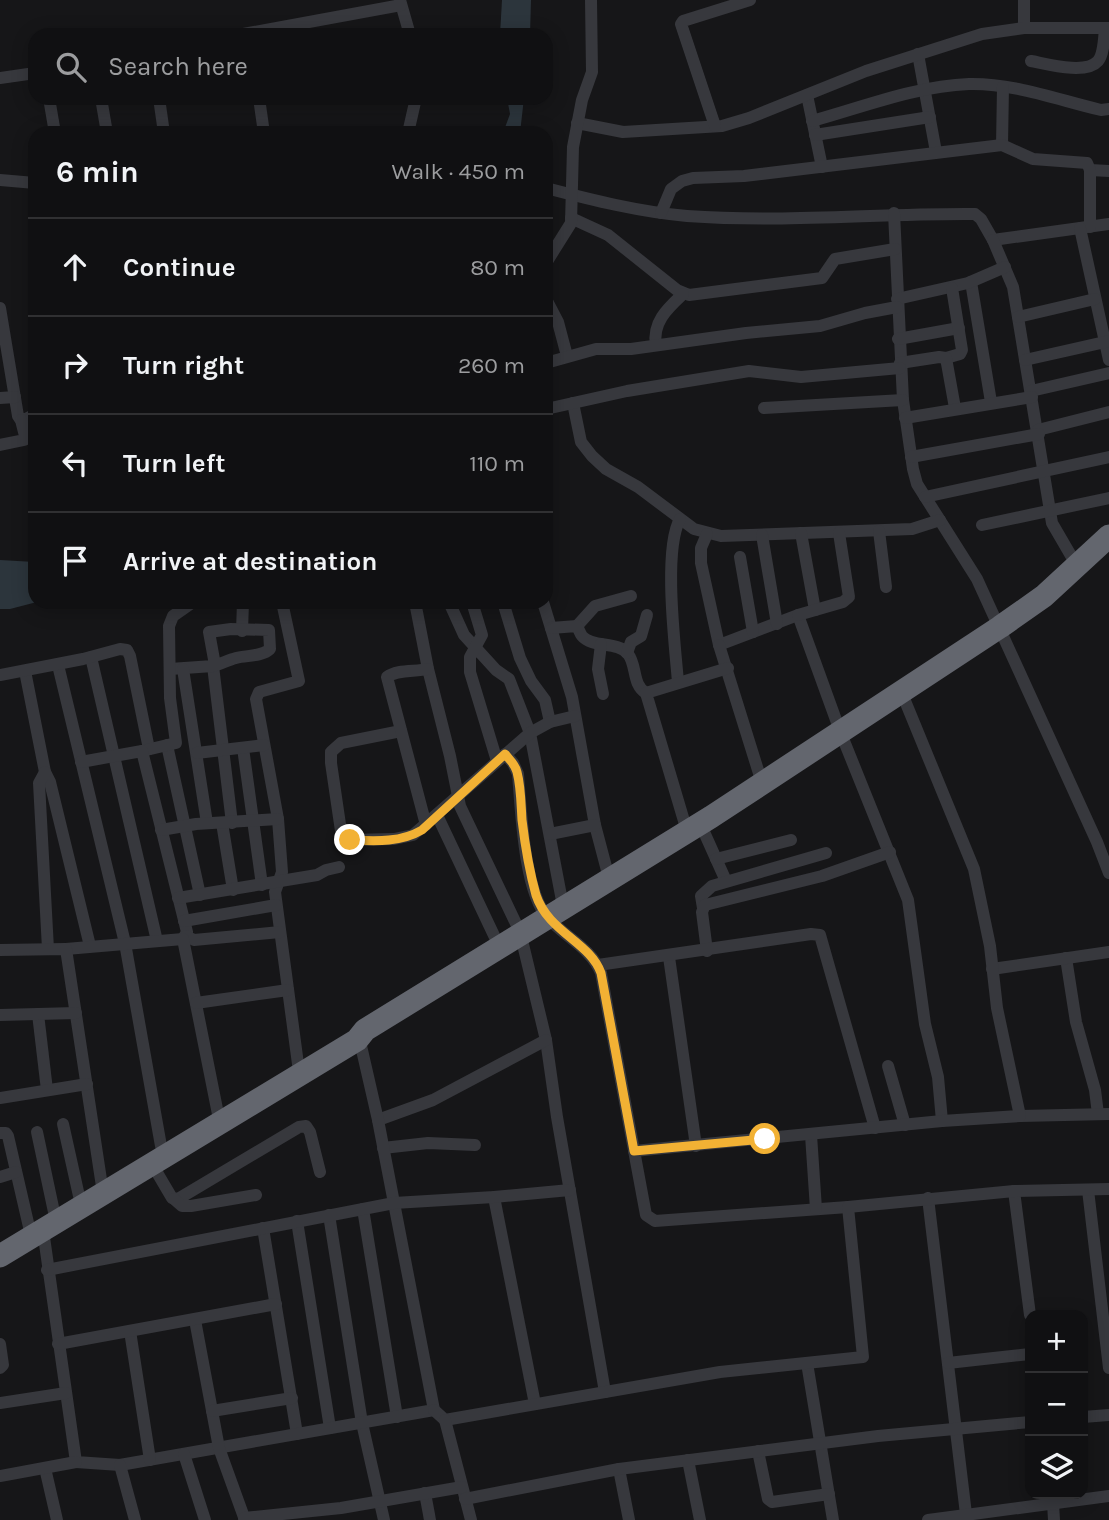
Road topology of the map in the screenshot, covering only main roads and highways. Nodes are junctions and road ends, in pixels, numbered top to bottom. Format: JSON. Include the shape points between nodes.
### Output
{"nodes":[{"id":1,"x":1107,"y":544,"type":"edge"},
{"id":2,"x":103,"y":1188,"type":"junction"},
{"id":3,"x":42,"y":1223,"type":"junction"},
{"id":4,"x":0,"y":1244,"type":"edge"},
{"id":5,"x":0,"y":1256,"type":"edge"}],
"edges":[{"from":1,"to":2,"type":"highway","via":[[1000,627],[762,783]]},
{"from":2,"to":3,"type":"highway"},
{"from":2,"to":3,"type":"highway","via":[[79,1196]]},
{"from":3,"to":4,"type":"highway"},
{"from":3,"to":5,"type":"highway"}]}
